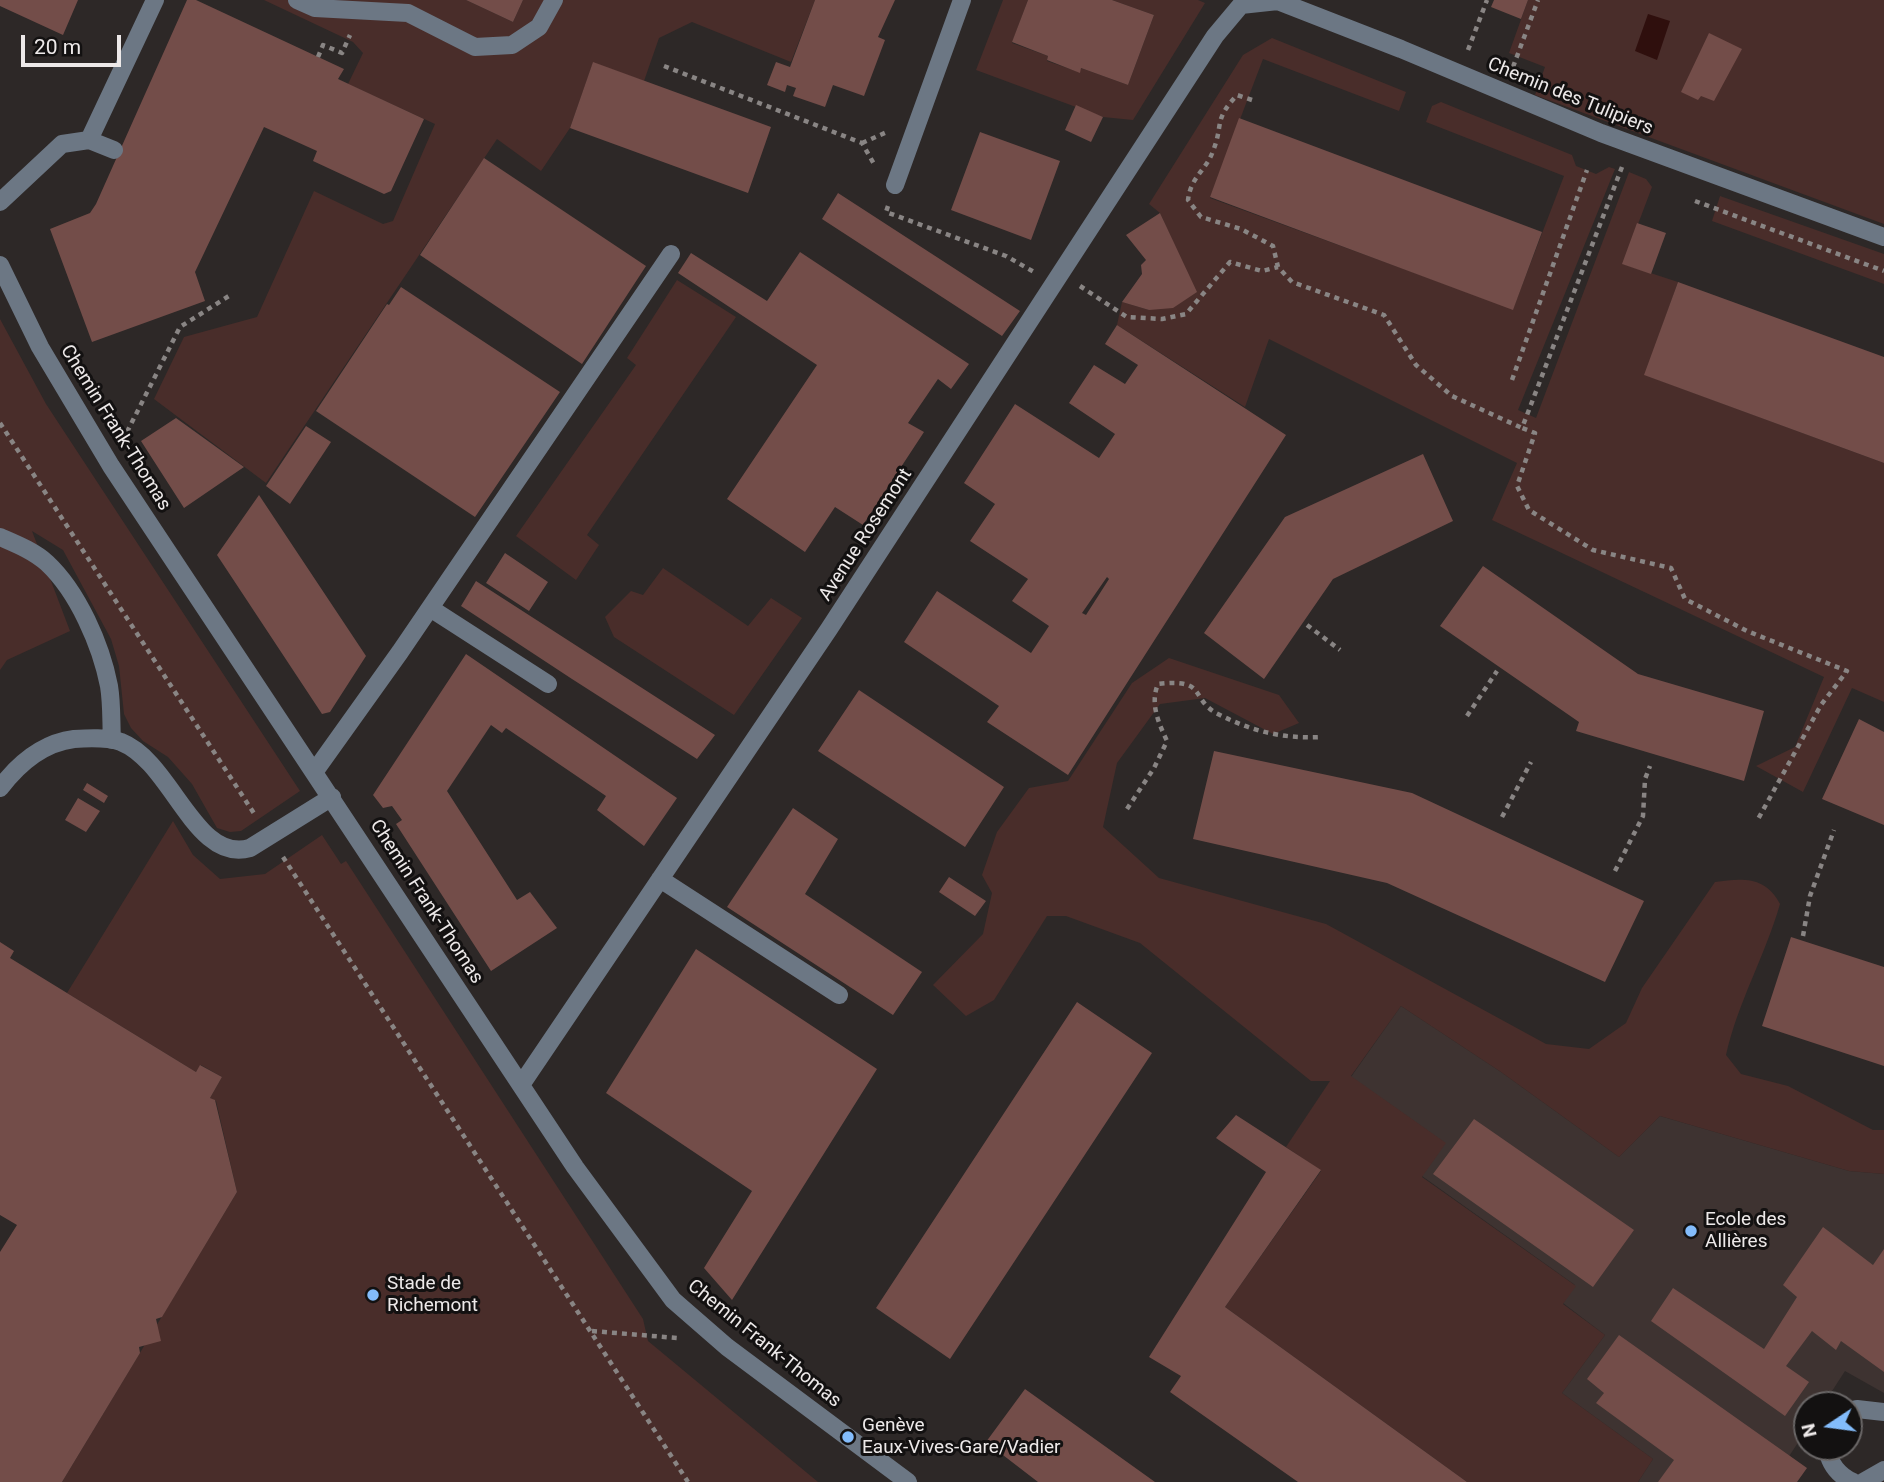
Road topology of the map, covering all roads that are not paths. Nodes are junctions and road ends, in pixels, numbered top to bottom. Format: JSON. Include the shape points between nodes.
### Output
{"nodes":[{"id":1,"x":155,"y":0,"type":"edge"},
{"id":2,"x":296,"y":0,"type":"edge"},
{"id":3,"x":554,"y":0,"type":"edge"},
{"id":4,"x":962,"y":0,"type":"edge"},
{"id":5,"x":1241,"y":5,"type":"joint"},
{"id":6,"x":89,"y":140,"type":"junction"},
{"id":7,"x":114,"y":150,"type":"dead end"},
{"id":8,"x":895,"y":185,"type":"road end"},
{"id":9,"x":0,"y":202,"type":"edge"},
{"id":10,"x":1884,"y":237,"type":"edge"},
{"id":11,"x":671,"y":254,"type":"dead end"},
{"id":12,"x":0,"y":265,"type":"edge"},
{"id":13,"x":0,"y":537,"type":"edge"},
{"id":14,"x":430,"y":608,"type":"junction"},
{"id":15,"x":548,"y":684,"type":"dead end"},
{"id":16,"x":112,"y":740,"type":"junction"},
{"id":17,"x":315,"y":771,"type":"junction"},
{"id":18,"x":0,"y":788,"type":"edge"},
{"id":19,"x":332,"y":797,"type":"junction"},
{"id":20,"x":660,"y":878,"type":"junction"},
{"id":21,"x":839,"y":995,"type":"dead end"},
{"id":22,"x":521,"y":1085,"type":"junction"},
{"id":23,"x":1863,"y":1410,"type":"edge"},
{"id":24,"x":1884,"y":1412,"type":"edge"},
{"id":25,"x":1831,"y":1461,"type":"edge"},
{"id":26,"x":1884,"y":1471,"type":"edge"},
{"id":27,"x":908,"y":1482,"type":"edge"},
{"id":28,"x":1853,"y":1482,"type":"edge"},
{"id":29,"x":1863,"y":1482,"type":"edge"}],
"edges":[{"from":1,"to":6,"type":"street"},
{"from":2,"to":3,"type":"street","via":[[315,8],[408,13],[475,47],[512,45],[539,27]]},
{"from":4,"to":8,"type":"street"},
{"from":5,"to":10,"type":"street","name":"Chemin des Tulipiers","via":[[1278,1],[1631,145]]},
{"from":5,"to":20,"type":"street","name":"Avenue Rosemont","via":[[1215,36]]},
{"from":6,"to":7,"type":"street"},
{"from":6,"to":9,"type":"street","via":[[62,144]]},
{"from":11,"to":14,"type":"street"},
{"from":12,"to":17,"type":"street","name":"Chemin Frank-Thomas","via":[[79,416]]},
{"from":13,"to":16,"type":"street","via":[[47,563],[73,594],[109,686]]},
{"from":14,"to":15,"type":"street"},
{"from":14,"to":17,"type":"street"},
{"from":16,"to":18,"type":"street","via":[[86,738],[47,746],[13,770]]},
{"from":16,"to":19,"type":"street","via":[[158,769],[202,834],[238,851]]},
{"from":17,"to":19,"type":"street","name":"Chemin Frank-Thomas"},
{"from":19,"to":22,"type":"street","name":"Chemin Frank-Thomas"},
{"from":20,"to":21,"type":"street"},
{"from":20,"to":22,"type":"street","name":"Avenue Rosemont"},
{"from":22,"to":27,"type":"street","name":"Chemin Frank-Thomas","via":[[673,1300],[727,1347]]},
{"from":23,"to":24,"type":"street"},
{"from":25,"to":28,"type":"street","via":[[1840,1476]]},
{"from":26,"to":29,"type":"street"}]}
